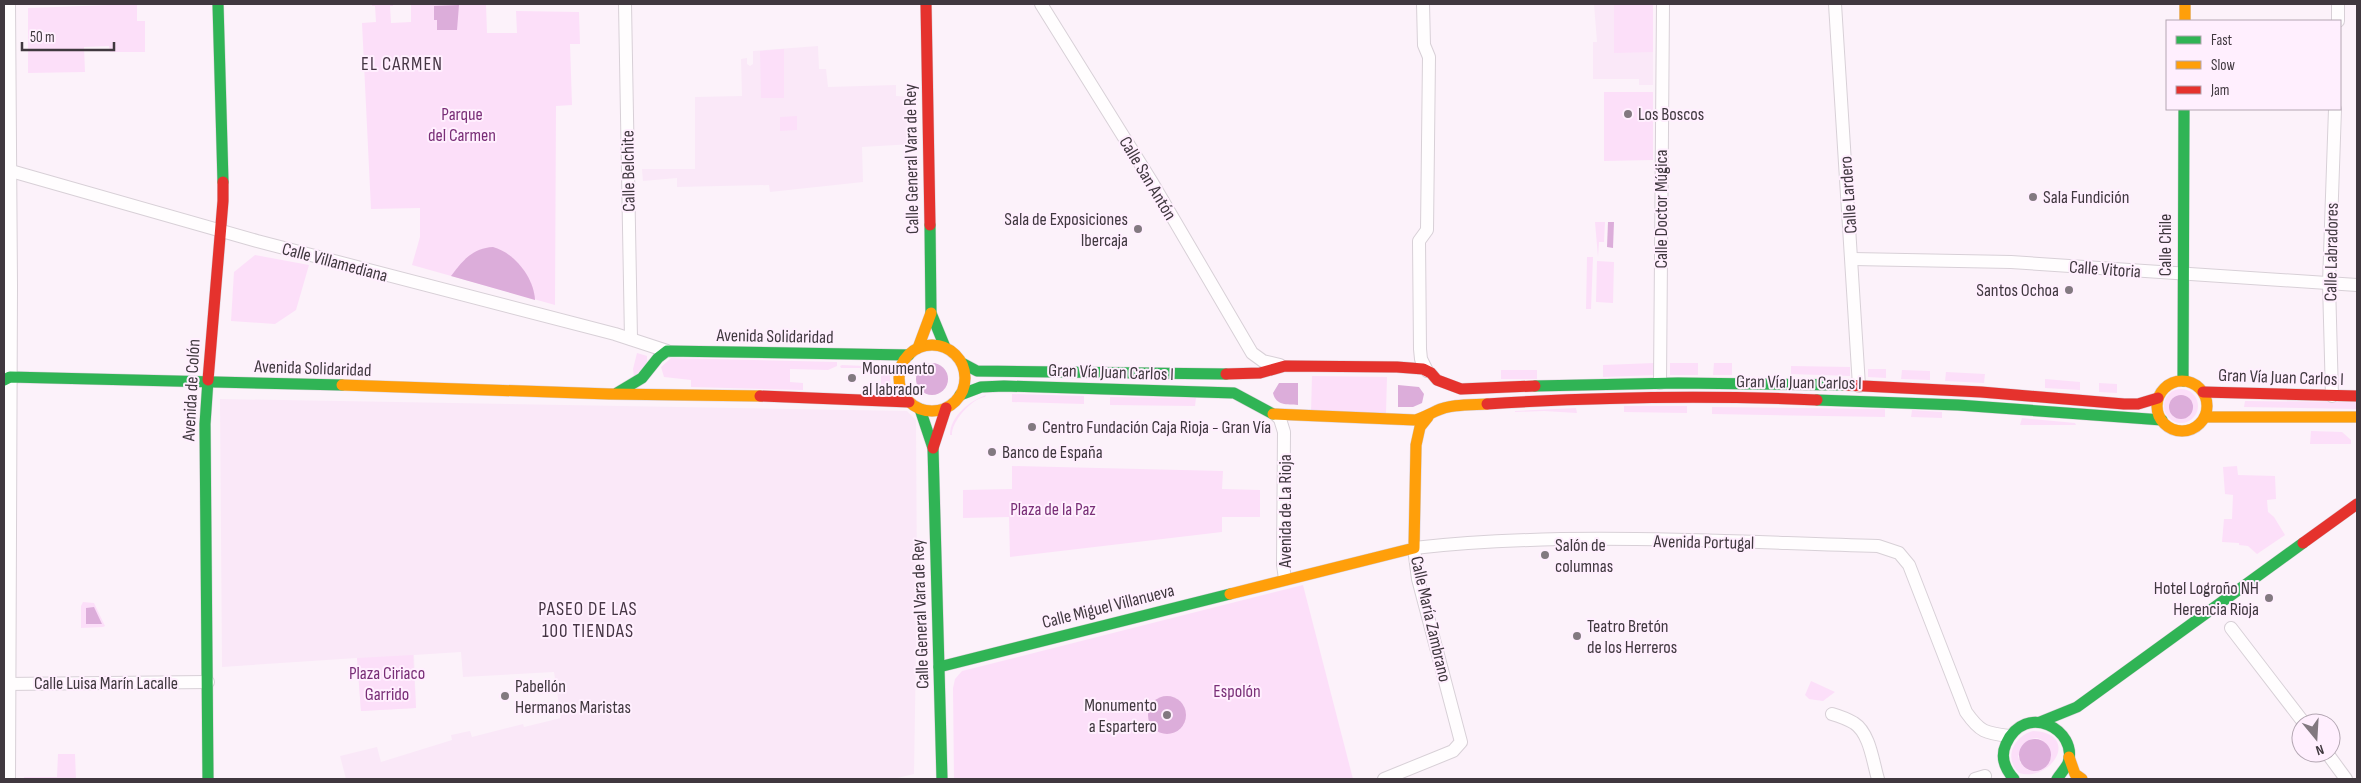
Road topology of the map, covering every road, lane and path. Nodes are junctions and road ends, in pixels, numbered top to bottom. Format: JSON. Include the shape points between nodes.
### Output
{"nodes":[{"id":1,"x":9,"y":4,"type":"edge"},
{"id":2,"x":218,"y":4,"type":"edge"},
{"id":3,"x":625,"y":4,"type":"edge"},
{"id":4,"x":926,"y":4,"type":"edge"},
{"id":5,"x":1041,"y":4,"type":"edge"},
{"id":6,"x":1423,"y":4,"type":"edge"},
{"id":7,"x":1663,"y":4,"type":"edge"},
{"id":8,"x":1835,"y":4,"type":"edge"},
{"id":9,"x":2185,"y":4,"type":"edge"},
{"id":10,"x":2338,"y":4,"type":"edge"},
{"id":11,"x":2185,"y":20,"type":"edge"},
{"id":12,"x":2338,"y":20,"type":"edge"},
{"id":13,"x":2184,"y":110,"type":"edge"},
{"id":14,"x":2335,"y":110,"type":"edge"},
{"id":15,"x":7,"y":170,"type":"edge"},
{"id":16,"x":219,"y":230,"type":"junction"},
{"id":17,"x":1853,"y":259,"type":"junction"},
{"id":18,"x":2183,"y":274,"type":"junction"},
{"id":19,"x":2329,"y":283,"type":"junction"},
{"id":20,"x":2357,"y":285,"type":"edge"},
{"id":21,"x":931,"y":313,"type":"junction"},
{"id":22,"x":631,"y":339,"type":"junction"},
{"id":23,"x":945,"y":347,"type":"junction"},
{"id":24,"x":918,"y":348,"type":"junction"},
{"id":25,"x":667,"y":351,"type":"junction"},
{"id":26,"x":909,"y":355,"type":"junction"},
{"id":27,"x":1255,"y":356,"type":"junction"},
{"id":28,"x":962,"y":364,"type":"junction"},
{"id":29,"x":1285,"y":366,"type":"junction"},
{"id":30,"x":651,"y":370,"type":"junction"},
{"id":31,"x":1427,"y":371,"type":"junction"},
{"id":32,"x":1260,"y":373,"type":"junction"},
{"id":33,"x":1244,"y":374,"type":"junction"},
{"id":34,"x":6,"y":377,"type":"edge"},
{"id":35,"x":1437,"y":380,"type":"junction"},
{"id":36,"x":208,"y":381,"type":"junction"},
{"id":37,"x":2183,"y":381,"type":"junction"},
{"id":38,"x":1660,"y":383,"type":"junction"},
{"id":39,"x":1859,"y":386,"type":"junction"},
{"id":40,"x":2203,"y":392,"type":"junction"},
{"id":41,"x":614,"y":394,"type":"junction"},
{"id":42,"x":668,"y":395,"type":"junction"},
{"id":43,"x":960,"y":395,"type":"junction"},
{"id":44,"x":2332,"y":396,"type":"junction"},
{"id":45,"x":2357,"y":396,"type":"edge"},
{"id":46,"x":2158,"y":398,"type":"junction"},
{"id":47,"x":910,"y":402,"type":"junction"},
{"id":48,"x":1259,"y":405,"type":"junction"},
{"id":49,"x":946,"y":408,"type":"junction"},
{"id":50,"x":920,"y":409,"type":"junction"},
{"id":51,"x":1432,"y":414,"type":"junction"},
{"id":52,"x":1276,"y":416,"type":"junction"},
{"id":53,"x":2205,"y":417,"type":"junction"},
{"id":54,"x":2357,"y":417,"type":"edge"},
{"id":55,"x":1301,"y":418,"type":"junction"},
{"id":56,"x":1407,"y":420,"type":"junction"},
{"id":57,"x":2162,"y":420,"type":"junction"},
{"id":58,"x":1418,"y":436,"type":"junction"},
{"id":59,"x":1285,"y":444,"type":"junction"},
{"id":60,"x":933,"y":448,"type":"junction"},
{"id":61,"x":2357,"y":504,"type":"edge"},
{"id":62,"x":1414,"y":548,"type":"junction"},
{"id":63,"x":1285,"y":579,"type":"junction"},
{"id":64,"x":2231,"y":628,"type":"dead end"},
{"id":65,"x":939,"y":667,"type":"junction"},
{"id":66,"x":208,"y":682,"type":"junction"},
{"id":67,"x":6,"y":684,"type":"edge"},
{"id":68,"x":2077,"y":707,"type":"junction"},
{"id":69,"x":2296,"y":713,"type":"edge"},
{"id":70,"x":1832,"y":714,"type":"dead end"},
{"id":71,"x":2040,"y":722,"type":"junction"},
{"id":72,"x":2009,"y":736,"type":"junction"},
{"id":73,"x":2068,"y":752,"type":"junction"},
{"id":74,"x":2334,"y":763,"type":"edge"},
{"id":75,"x":2012,"y":778,"type":"edge"},
{"id":76,"x":9,"y":779,"type":"edge"},
{"id":77,"x":208,"y":779,"type":"edge"},
{"id":78,"x":942,"y":779,"type":"edge"},
{"id":79,"x":1384,"y":779,"type":"edge"},
{"id":80,"x":1878,"y":779,"type":"edge"},
{"id":81,"x":2057,"y":779,"type":"edge"},
{"id":82,"x":2082,"y":779,"type":"edge"},
{"id":83,"x":2346,"y":779,"type":"edge"}],
"edges":[{"from":1,"to":15,"type":"street"},
{"from":2,"to":16,"type":"main road","name":"Avenida de Colón","via":[[223,201]]},
{"from":3,"to":22,"type":"street","name":"Calle Belchite"},
{"from":4,"to":21,"type":"main road","name":"Calle General Vara de Rey"},
{"from":5,"to":27,"type":"street","name":"Calle San Antón"},
{"from":6,"to":31,"type":"street","via":[[1424,45],[1429,57],[1427,230],[1419,241],[1420,349]]},
{"from":7,"to":38,"type":"street","name":"Calle Doctor Múgica"},
{"from":8,"to":17,"type":"street","name":"Calle Lardero"},
{"from":9,"to":11,"type":"main road"},
{"from":10,"to":12,"type":"street"},
{"from":13,"to":18,"type":"main road","name":"Calle Chile"},
{"from":14,"to":19,"type":"street","name":"Calle Labradores"},
{"from":15,"to":16,"type":"street","name":"Calle Villamediana"},
{"from":15,"to":34,"type":"street"},
{"from":16,"to":22,"type":"street","name":"Calle Villamediana"},
{"from":16,"to":36,"type":"main road","name":"Avenida de Colón"},
{"from":17,"to":18,"type":"street","name":"Calle Vitoria","via":[[2011,262]]},
{"from":17,"to":39,"type":"street","name":"Calle Lardero"},
{"from":18,"to":19,"type":"street","name":"Calle Vitoria"},
{"from":18,"to":37,"type":"main road","name":"Calle Chile"},
{"from":19,"to":20,"type":"street","name":"Calle Vitoria"},
{"from":19,"to":44,"type":"street","name":"Calle Labradores"},
{"from":21,"to":23,"type":"main road","name":"Calle General Vara de Rey"},
{"from":21,"to":24,"type":"main road","name":"Calle General Vara de Rey"},
{"from":22,"to":25,"type":"street","name":"Calle Villamediana"},
{"from":23,"to":24,"type":"main road","via":[[927,345]]},
{"from":23,"to":28,"type":"main road"},
{"from":24,"to":26,"type":"main road"},
{"from":25,"to":26,"type":"main road","name":"Avenida Solidaridad"},
{"from":25,"to":30,"type":"main road","name":"Avenida Solidaridad","via":[[654,361]]},
{"from":26,"to":47,"type":"main road","via":[[899,378],[904,396]]},
{"from":27,"to":29,"type":"street","via":[[1269,364]]},
{"from":27,"to":32,"type":"street","name":"Calle San Antón"},
{"from":27,"to":33,"type":"street"},
{"from":28,"to":33,"type":"main road","name":"Gran Vía Juan Carlos I","via":[[977,371],[1004,372]]},
{"from":28,"to":43,"type":"main road","via":[[965,379]]},
{"from":29,"to":31,"type":"main road","name":"Gran Vía Juan Carlos I","via":[[1397,367]]},
{"from":29,"to":32,"type":"main road","name":"Gran Vía Juan Carlos I"},
{"from":30,"to":41,"type":"main road","name":"Avenida Solidaridad","via":[[637,383]]},
{"from":30,"to":42,"type":"main road","via":[[654,380]]},
{"from":31,"to":35,"type":"main road","name":"Gran Vía Juan Carlos I"},
{"from":32,"to":33,"type":"main road","name":"Gran Vía Juan Carlos I"},
{"from":32,"to":48,"type":"main road","via":[[1254,390]]},
{"from":34,"to":36,"type":"main road","name":"Avenida Solidaridad"},
{"from":34,"to":67,"type":"street"},
{"from":35,"to":38,"type":"main road","name":"Gran Vía Juan Carlos I","via":[[1460,389]]},
{"from":35,"to":51,"type":"main road","via":[[1441,401]]},
{"from":36,"to":41,"type":"main road","name":"Avenida Solidaridad"},
{"from":36,"to":66,"type":"main road","name":"Avenida de Colón","via":[[205,424]]},
{"from":37,"to":40,"type":"main road","via":[[2195,384]]},
{"from":37,"to":46,"type":"main road","via":[[2165,387]]},
{"from":38,"to":39,"type":"main road","name":"Gran Vía Juan Carlos I"},
{"from":39,"to":46,"type":"main road","name":"Gran Vía Juan Carlos I","via":[[2009,393],[2124,404]]},
{"from":40,"to":44,"type":"main road","name":"Gran Vía Juan Carlos I"},
{"from":40,"to":53,"type":"main road","via":[[2207,404]]},
{"from":41,"to":42,"type":"main road","name":"Avenida Solidaridad"},
{"from":42,"to":47,"type":"main road","name":"Avenida Solidaridad"},
{"from":43,"to":48,"type":"main road","name":"Gran Vía Juan Carlos I","via":[[981,387],[1004,386],[1234,393]]},
{"from":43,"to":49,"type":"main road"},
{"from":44,"to":45,"type":"main road","name":"Gran Vía Juan Carlos I"},
{"from":46,"to":57,"type":"main road","via":[[2157,410]]},
{"from":47,"to":50,"type":"main road"},
{"from":48,"to":52,"type":"main road","name":"Gran Vía Juan Carlos I"},
{"from":49,"to":50,"type":"main road"},
{"from":49,"to":60,"type":"main road","name":"Calle General Vara de Rey"},
{"from":50,"to":60,"type":"main road","name":"Calle General Vara de Rey"},
{"from":51,"to":56,"type":"main road","name":"Gran Vía Juan Carlos I"},
{"from":51,"to":57,"type":"main road","name":"Gran Vía Juan Carlos I","via":[[1464,405],[1550,400],[1800,399],[1958,405]]},
{"from":51,"to":58,"type":"main road","name":"Calle María Zambrano","via":[[1423,421]]},
{"from":52,"to":55,"type":"main road","name":"Gran Vía Juan Carlos I"},
{"from":52,"to":59,"type":"street","name":"Avenida de La Rioja","via":[[1283,428]]},
{"from":53,"to":54,"type":"main road"},
{"from":53,"to":57,"type":"main road","via":[[2196,427],[2185,431],[2171,428]]},
{"from":55,"to":56,"type":"main road","name":"Gran Vía Juan Carlos I"},
{"from":55,"to":59,"type":"street","name":"Avenida de La Rioja","via":[[1288,427]]},
{"from":56,"to":58,"type":"main road","via":[[1414,424]]},
{"from":58,"to":62,"type":"main road","name":"Calle María Zambrano"},
{"from":59,"to":63,"type":"street","name":"Avenida de La Rioja"},
{"from":60,"to":65,"type":"main road","name":"Calle General Vara de Rey"},
{"from":61,"to":68,"type":"main road"},
{"from":62,"to":63,"type":"main road","name":"Avenida Portugal"},
{"from":62,"to":72,"type":"street","name":"Avenida Portugal","via":[[1554,540],[1878,546],[1899,553],[1909,564],[1966,712],[1976,726],[1987,733]]},
{"from":62,"to":79,"type":"street","name":"Calle María Zambrano","via":[[1418,579],[1461,742],[1453,751]]},
{"from":63,"to":65,"type":"main road","name":"Calle Miguel Villanueva"},
{"from":64,"to":69,"type":"street"},
{"from":65,"to":78,"type":"main road","name":"Calle General Vara de Rey"},
{"from":66,"to":67,"type":"street","name":"Calle Luisa Marín Lacalle"},
{"from":66,"to":77,"type":"main road","name":"Avenida de Colón"},
{"from":67,"to":76,"type":"street"},
{"from":68,"to":71,"type":"main road"},
{"from":68,"to":73,"type":"main road","via":[[2070,725]]},
{"from":70,"to":80,"type":"street","via":[[1860,728]]},
{"from":71,"to":72,"type":"main road","via":[[2019,726]]},
{"from":71,"to":73,"type":"main road","via":[[2058,730]]},
{"from":72,"to":75,"type":"main road","via":[[2003,758]]},
{"from":73,"to":81,"type":"main road","via":[[2064,772]]},
{"from":73,"to":82,"type":"main road","via":[[2075,774]]},
{"from":74,"to":83,"type":"street"}]}
